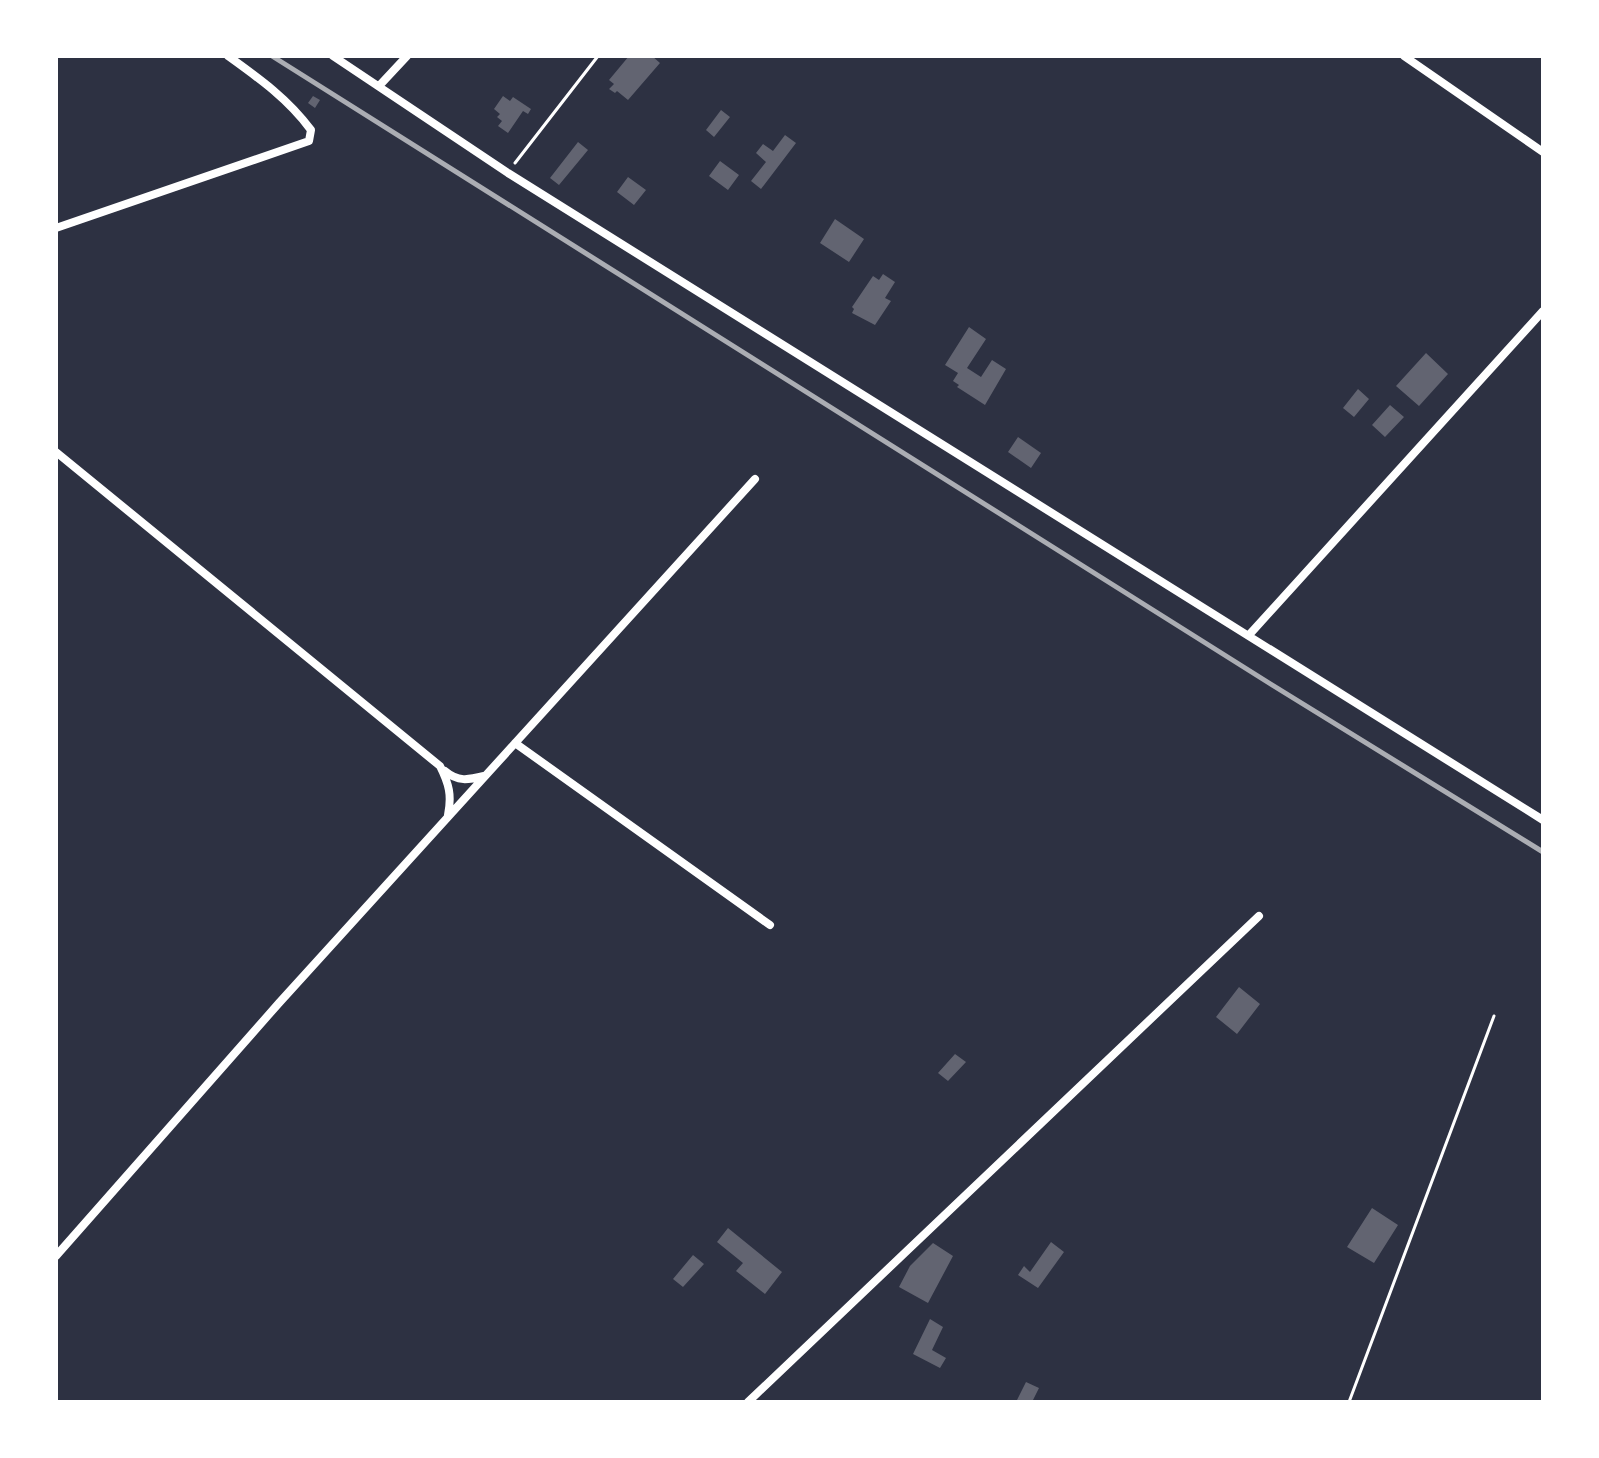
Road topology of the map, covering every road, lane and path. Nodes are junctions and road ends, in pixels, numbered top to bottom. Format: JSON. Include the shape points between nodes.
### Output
{"nodes":[{"id":1,"x":228,"y":56,"type":"edge"},
{"id":2,"x":333,"y":56,"type":"edge"},
{"id":3,"x":407,"y":56,"type":"edge"},
{"id":4,"x":598,"y":56,"type":"edge"},
{"id":5,"x":1404,"y":56,"type":"edge"},
{"id":6,"x":379,"y":86,"type":"junction"},
{"id":7,"x":1543,"y":152,"type":"edge"},
{"id":8,"x":508,"y":173,"type":"junction"},
{"id":9,"x":56,"y":228,"type":"edge"},
{"id":10,"x":1543,"y":311,"type":"edge"},
{"id":11,"x":56,"y":452,"type":"edge"},
{"id":12,"x":755,"y":479,"type":"dead end"},
{"id":13,"x":1249,"y":635,"type":"junction"},
{"id":14,"x":515,"y":743,"type":"junction"},
{"id":15,"x":440,"y":766,"type":"junction"},
{"id":16,"x":485,"y":776,"type":"junction"},
{"id":17,"x":448,"y":816,"type":"junction"},
{"id":18,"x":1543,"y":820,"type":"edge"},
{"id":19,"x":1259,"y":916,"type":"dead end"},
{"id":20,"x":770,"y":925,"type":"dead end"},
{"id":21,"x":1494,"y":1016,"type":"dead end"},
{"id":22,"x":56,"y":1256,"type":"edge"},
{"id":23,"x":748,"y":1402,"type":"edge"},
{"id":24,"x":1349,"y":1402,"type":"edge"}],
"edges":[{"from":1,"to":9,"type":"street","via":[[297,111],[311,130],[309,141]]},
{"from":2,"to":6,"type":"street"},
{"from":3,"to":6,"type":"street"},
{"from":4,"to":8,"type":"path"},
{"from":5,"to":7,"type":"street"},
{"from":6,"to":8,"type":"street"},
{"from":8,"to":13,"type":"street"},
{"from":10,"to":13,"type":"street"},
{"from":11,"to":15,"type":"street"},
{"from":12,"to":14,"type":"street"},
{"from":13,"to":18,"type":"street"},
{"from":14,"to":16,"type":"street"},
{"from":14,"to":20,"type":"street"},
{"from":15,"to":16,"type":"street","via":[[454,779]]},
{"from":15,"to":17,"type":"street","via":[[452,796]]},
{"from":16,"to":17,"type":"street"},
{"from":17,"to":22,"type":"street"},
{"from":19,"to":23,"type":"street"},
{"from":21,"to":24,"type":"path"}]}
